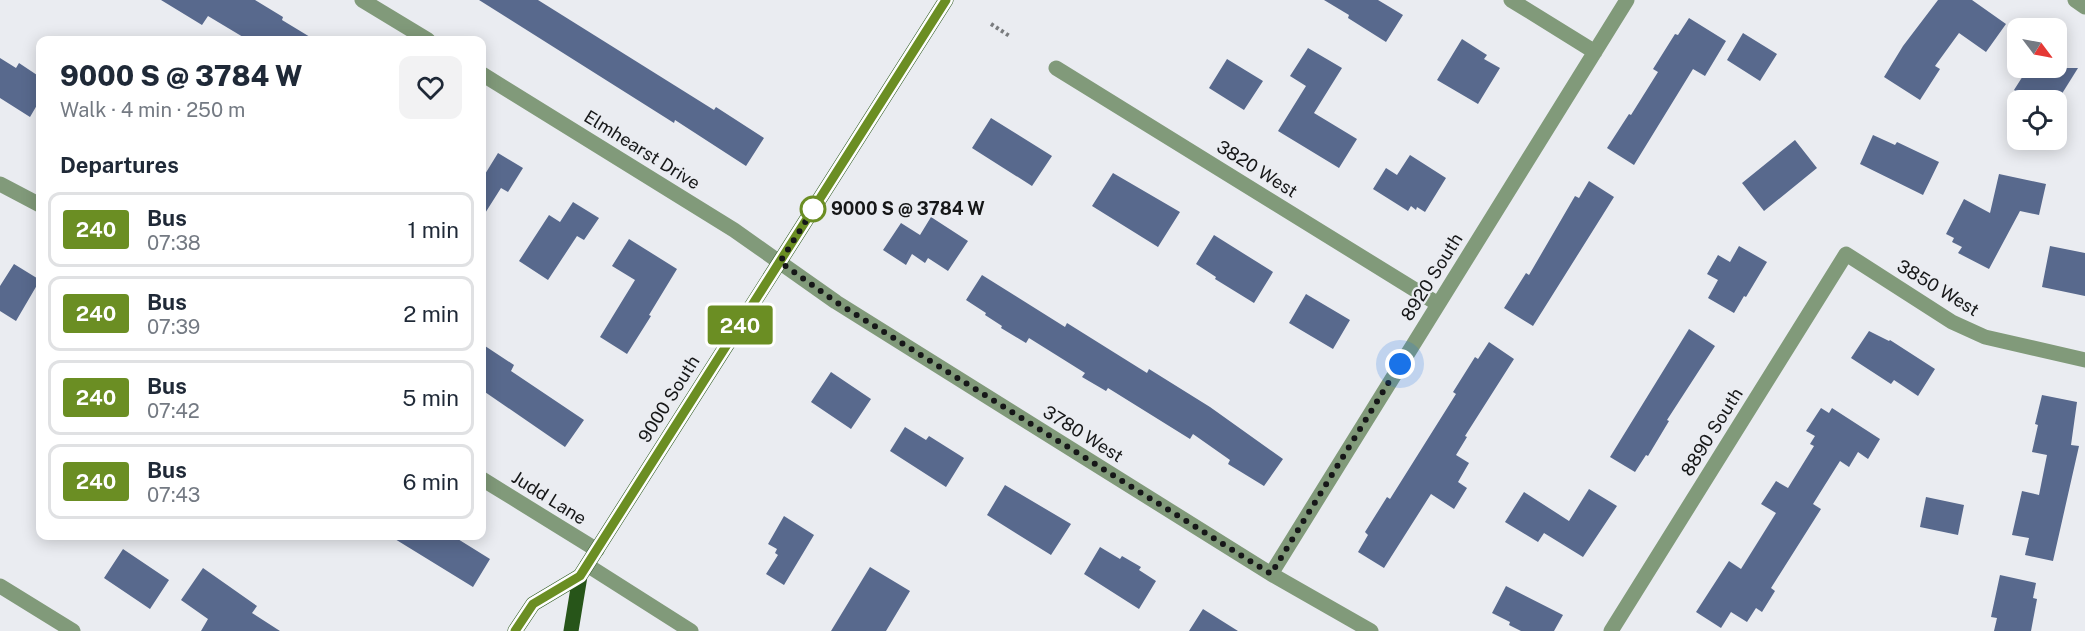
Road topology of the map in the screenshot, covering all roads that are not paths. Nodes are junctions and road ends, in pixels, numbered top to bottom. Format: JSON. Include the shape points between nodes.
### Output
{"nodes":[{"id":1,"x":362,"y":0,"type":"edge"},
{"id":2,"x":946,"y":0,"type":"edge"},
{"id":3,"x":1511,"y":0,"type":"edge"},
{"id":4,"x":1627,"y":0,"type":"edge"},
{"id":5,"x":2075,"y":0,"type":"edge"},
{"id":6,"x":2085,"y":7,"type":"edge"},
{"id":7,"x":421,"y":36,"type":"edge"},
{"id":8,"x":1595,"y":52,"type":"junction"},
{"id":9,"x":1056,"y":69,"type":"dead end"},
{"id":10,"x":486,"y":76,"type":"edge"},
{"id":11,"x":0,"y":184,"type":"edge"},
{"id":12,"x":36,"y":203,"type":"edge"},
{"id":13,"x":1846,"y":254,"type":"joint"},
{"id":14,"x":780,"y":262,"type":"junction"},
{"id":15,"x":1438,"y":304,"type":"junction"},
{"id":16,"x":2085,"y":360,"type":"edge"},
{"id":17,"x":486,"y":481,"type":"edge"},
{"id":18,"x":597,"y":550,"type":"junction"},
{"id":19,"x":584,"y":570,"type":"junction"},
{"id":20,"x":1271,"y":574,"type":"junction"},
{"id":21,"x":0,"y":586,"type":"edge"},
{"id":22,"x":688,"y":630,"type":"edge"},
{"id":23,"x":73,"y":631,"type":"edge"},
{"id":24,"x":515,"y":631,"type":"edge"},
{"id":25,"x":571,"y":631,"type":"edge"},
{"id":26,"x":1371,"y":631,"type":"edge"},
{"id":27,"x":1611,"y":631,"type":"edge"}],
"edges":[{"from":1,"to":7,"type":"street"},
{"from":2,"to":14,"type":"main road","name":"9000 South"},
{"from":3,"to":8,"type":"street"},
{"from":4,"to":8,"type":"street","name":"8920 South"},
{"from":5,"to":6,"type":"street"},
{"from":8,"to":15,"type":"street","name":"8920 South"},
{"from":9,"to":15,"type":"street","name":"3820 West"},
{"from":10,"to":14,"type":"street","name":"Elmhearst Drive"},
{"from":11,"to":12,"type":"street"},
{"from":13,"to":16,"type":"street","name":"3850 West","via":[[1952,322],[1985,337]]},
{"from":13,"to":27,"type":"street","name":"8890 South"},
{"from":14,"to":18,"type":"main road","name":"9000 South"},
{"from":14,"to":20,"type":"street","name":"3780 West","via":[[836,302]]},
{"from":15,"to":20,"type":"street","name":"8920 South"},
{"from":17,"to":18,"type":"street","name":"Judd Lane"},
{"from":18,"to":19,"type":"main road","name":"9000 South"},
{"from":19,"to":22,"type":"street"},
{"from":19,"to":24,"type":"main road","name":"9000 South","via":[[533,604]]},
{"from":19,"to":25,"type":"main road","name":"9000 South"},
{"from":20,"to":26,"type":"street","name":"3780 West"},
{"from":21,"to":23,"type":"street"}]}
